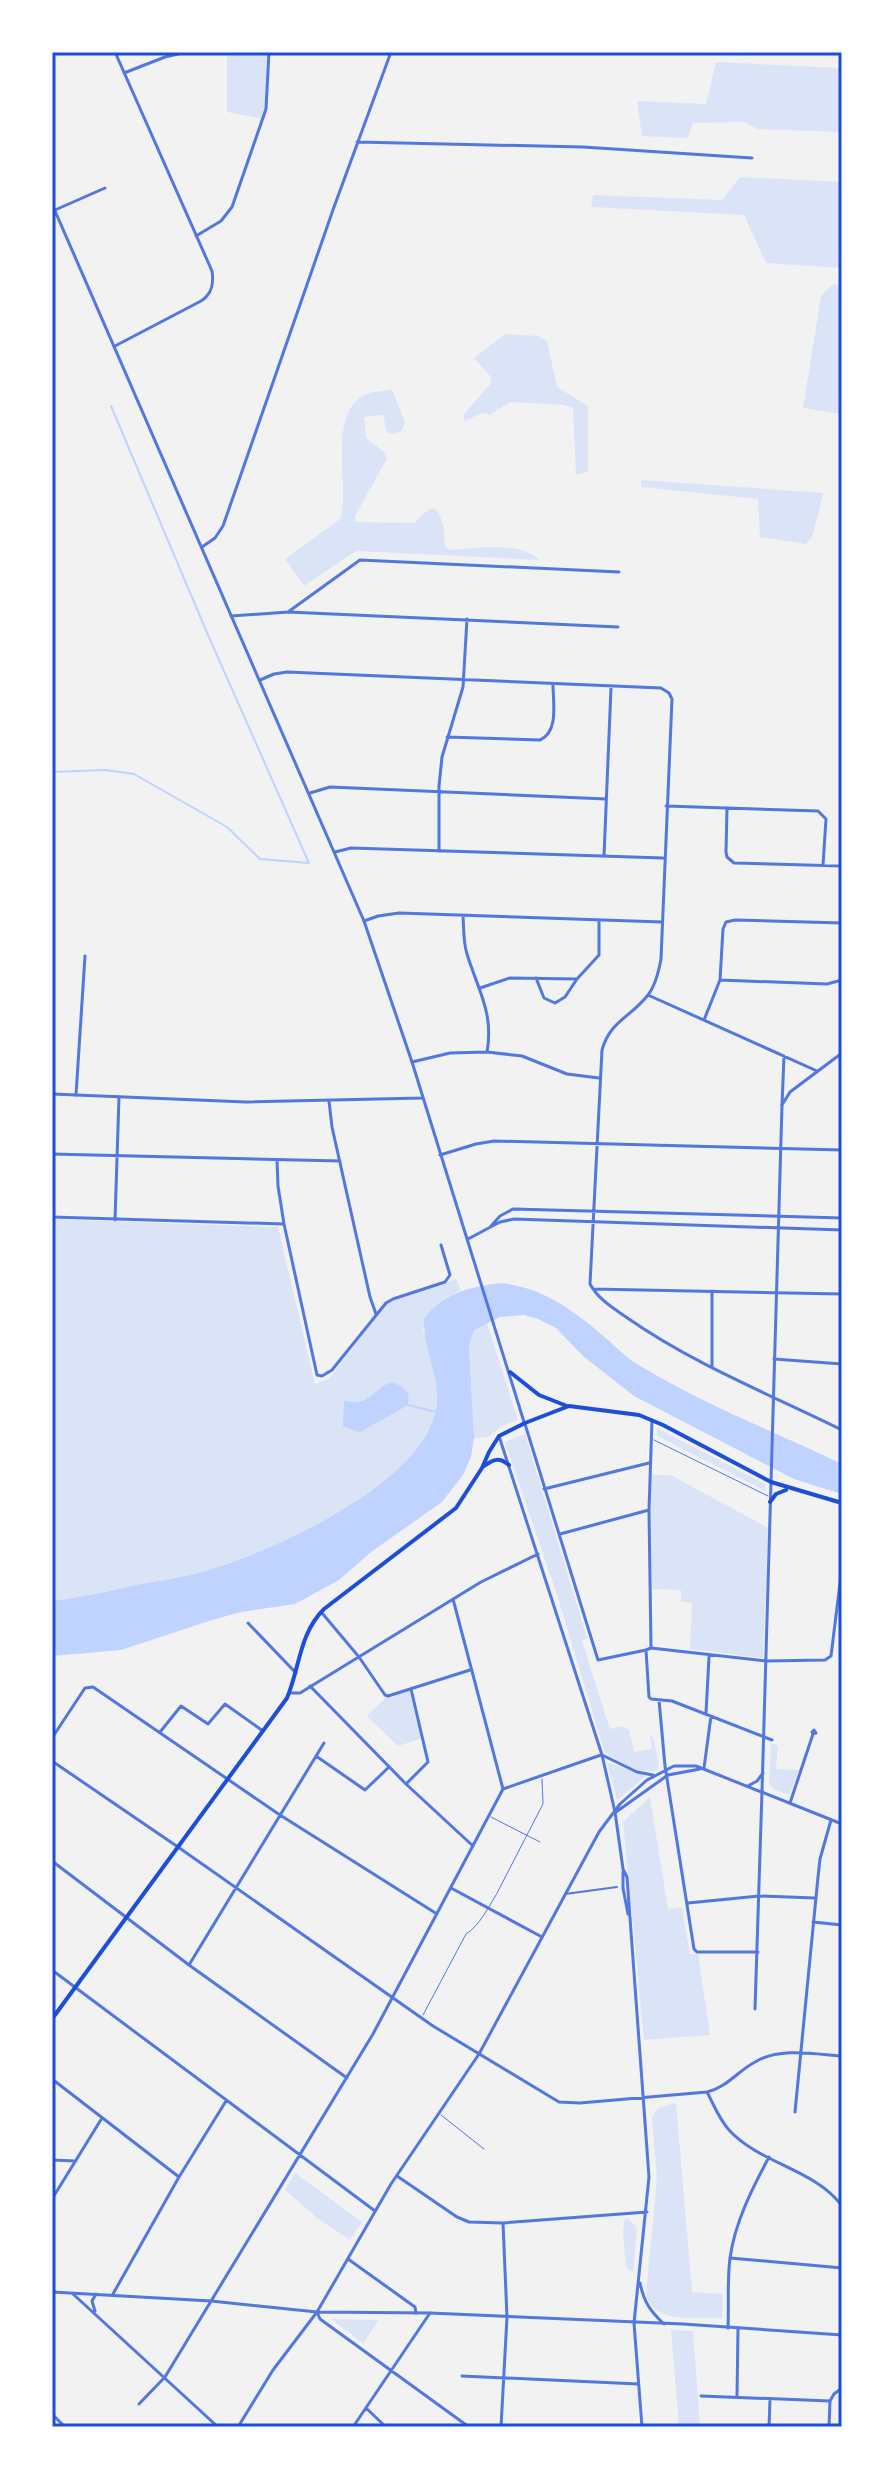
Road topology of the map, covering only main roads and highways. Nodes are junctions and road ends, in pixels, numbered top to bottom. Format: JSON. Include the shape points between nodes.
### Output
{"nodes":[{"id":1,"x":510,"y":1372,"type":"road end"},
{"id":2,"x":569,"y":1406,"type":"junction"},
{"id":3,"x":509,"y":1465,"type":"road end"},
{"id":4,"x":482,"y":1468,"type":"junction"},
{"id":5,"x":789,"y":1489,"type":"junction"},
{"id":6,"x":770,"y":1500,"type":"road end"},
{"id":7,"x":842,"y":1503,"type":"edge"},
{"id":8,"x":52,"y":2019,"type":"edge"}],
"edges":[{"from":1,"to":2,"type":"main road","via":[[539,1395]]},
{"from":2,"to":4,"type":"main road","via":[[499,1436]]},
{"from":2,"to":5,"type":"main road","via":[[652,1420]]},
{"from":3,"to":4,"type":"main road","via":[[495,1459]]},
{"from":4,"to":8,"type":"main road","via":[[456,1508],[321,1612],[302,1643],[289,1693]]},
{"from":5,"to":6,"type":"main road"},
{"from":5,"to":7,"type":"main road"}]}
